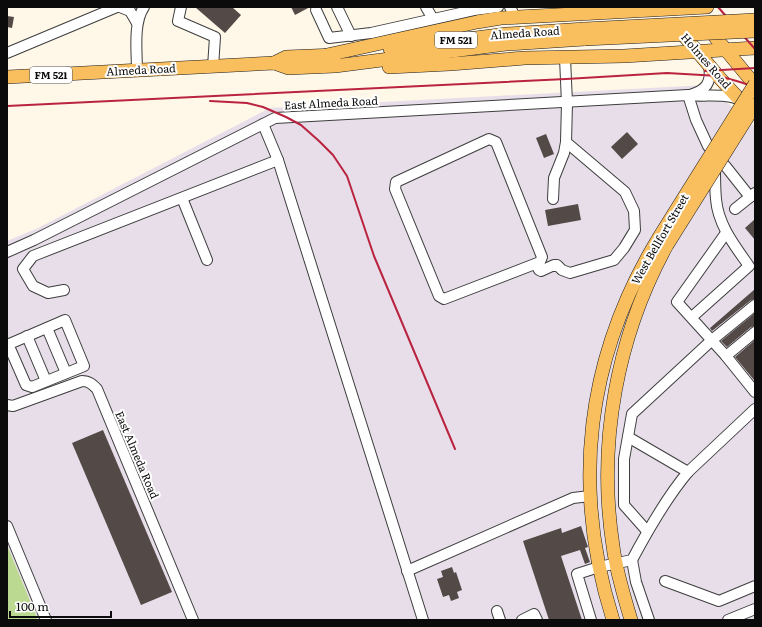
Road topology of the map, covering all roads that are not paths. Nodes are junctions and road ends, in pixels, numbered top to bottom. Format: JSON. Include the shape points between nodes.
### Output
{"nodes":[{"id":1,"x":117,"y":7,"type":"edge"},
{"id":2,"x":120,"y":7,"type":"edge"},
{"id":3,"x":144,"y":7,"type":"edge"},
{"id":4,"x":181,"y":7,"type":"edge"},
{"id":5,"x":337,"y":7,"type":"edge"},
{"id":6,"x":426,"y":7,"type":"edge"},
{"id":7,"x":498,"y":7,"type":"edge"},
{"id":8,"x":707,"y":7,"type":"edge"},
{"id":9,"x":660,"y":8,"type":"edge"},
{"id":10,"x":690,"y":8,"type":"edge"},
{"id":11,"x":627,"y":9,"type":"edge"},
{"id":12,"x":316,"y":10,"type":"dead end"},
{"id":13,"x":512,"y":12,"type":"edge"},
{"id":14,"x":433,"y":19,"type":"junction"},
{"id":15,"x":755,"y":20,"type":"edge"},
{"id":16,"x":138,"y":23,"type":"junction"},
{"id":17,"x":755,"y":31,"type":"edge"},
{"id":18,"x":395,"y":34,"type":"junction"},
{"id":19,"x":585,"y":34,"type":"junction"},
{"id":20,"x":351,"y":36,"type":"junction"},
{"id":21,"x":755,"y":49,"type":"edge"},
{"id":22,"x":726,"y":50,"type":"junction"},
{"id":23,"x":699,"y":52,"type":"junction"},
{"id":24,"x":7,"y":53,"type":"edge"},
{"id":25,"x":327,"y":55,"type":"junction"},
{"id":26,"x":624,"y":56,"type":"junction"},
{"id":27,"x":565,"y":58,"type":"junction"},
{"id":28,"x":274,"y":63,"type":"junction"},
{"id":29,"x":335,"y":66,"type":"junction"},
{"id":30,"x":709,"y":66,"type":"junction"},
{"id":31,"x":213,"y":67,"type":"junction"},
{"id":32,"x":136,"y":71,"type":"junction"},
{"id":33,"x":7,"y":77,"type":"edge"},
{"id":34,"x":753,"y":82,"type":"edge"},
{"id":35,"x":688,"y":95,"type":"junction"},
{"id":36,"x":741,"y":101,"type":"junction"},
{"id":37,"x":567,"y":103,"type":"junction"},
{"id":38,"x":755,"y":105,"type":"edge"},
{"id":39,"x":755,"y":114,"type":"edge"},
{"id":40,"x":263,"y":124,"type":"junction"},
{"id":41,"x":566,"y":142,"type":"junction"},
{"id":42,"x":715,"y":154,"type":"junction"},
{"id":43,"x":278,"y":160,"type":"junction"},
{"id":44,"x":753,"y":195,"type":"edge"},
{"id":45,"x":182,"y":198,"type":"junction"},
{"id":46,"x":553,"y":199,"type":"dead end"},
{"id":47,"x":735,"y":209,"type":"dead end"},
{"id":48,"x":726,"y":233,"type":"junction"},
{"id":49,"x":662,"y":242,"type":"junction"},
{"id":50,"x":7,"y":252,"type":"edge"},
{"id":51,"x":207,"y":260,"type":"dead end"},
{"id":52,"x":536,"y":264,"type":"junction"},
{"id":53,"x":64,"y":290,"type":"dead end"},
{"id":54,"x":755,"y":305,"type":"edge"},
{"id":55,"x":692,"y":318,"type":"junction"},
{"id":56,"x":47,"y":328,"type":"junction"},
{"id":57,"x":755,"y":332,"type":"edge"},
{"id":58,"x":27,"y":336,"type":"junction"},
{"id":59,"x":712,"y":340,"type":"junction"},
{"id":60,"x":8,"y":344,"type":"edge"},
{"id":61,"x":726,"y":356,"type":"junction"},
{"id":62,"x":66,"y":373,"type":"junction"},
{"id":63,"x":46,"y":381,"type":"junction"},
{"id":64,"x":754,"y":389,"type":"edge"},
{"id":65,"x":7,"y":405,"type":"edge"},
{"id":66,"x":755,"y":409,"type":"edge"},
{"id":67,"x":628,"y":437,"type":"junction"},
{"id":68,"x":688,"y":472,"type":"junction"},
{"id":69,"x":591,"y":502,"type":"junction"},
{"id":70,"x":608,"y":507,"type":"junction"},
{"id":71,"x":7,"y":526,"type":"edge"},
{"id":72,"x":647,"y":531,"type":"junction"},
{"id":73,"x":632,"y":560,"type":"junction"},
{"id":74,"x":616,"y":563,"type":"junction"},
{"id":75,"x":599,"y":567,"type":"junction"},
{"id":76,"x":406,"y":571,"type":"junction"},
{"id":77,"x":665,"y":581,"type":"dead end"},
{"id":78,"x":755,"y":586,"type":"edge"},
{"id":79,"x":755,"y":609,"type":"edge"},
{"id":80,"x":610,"y":619,"type":"edge"},
{"id":81,"x":46,"y":620,"type":"edge"},
{"id":82,"x":193,"y":620,"type":"edge"},
{"id":83,"x":423,"y":620,"type":"edge"},
{"id":84,"x":522,"y":620,"type":"edge"},
{"id":85,"x":537,"y":620,"type":"edge"},
{"id":86,"x":591,"y":620,"type":"edge"},
{"id":87,"x":631,"y":620,"type":"edge"},
{"id":88,"x":649,"y":620,"type":"edge"},
{"id":89,"x":728,"y":620,"type":"edge"}],
"edges":[{"from":1,"to":24,"type":"street"},
{"from":2,"to":16,"type":"street","via":[[130,11]]},
{"from":3,"to":16,"type":"street"},
{"from":4,"to":31,"type":"street","via":[[178,21],[215,37]]},
{"from":5,"to":20,"type":"street"},
{"from":6,"to":14,"type":"street"},
{"from":7,"to":14,"type":"street"},
{"from":8,"to":10,"type":"main road"},
{"from":9,"to":10,"type":"main road"},
{"from":9,"to":11,"type":"main road"},
{"from":9,"to":23,"type":"main road","name":"Holmes Road"},
{"from":10,"to":22,"type":"main road","name":"Holmes Road"},
{"from":11,"to":13,"type":"main road"},
{"from":11,"to":26,"type":"main road","via":[[640,23],[641,32],[639,44]]},
{"from":12,"to":20,"type":"street","via":[[329,38]]},
{"from":13,"to":18,"type":"main road","via":[[477,22]]},
{"from":14,"to":18,"type":"street"},
{"from":15,"to":19,"type":"main road","name":"Almeda Road","number":"FM 521","bridge":true},
{"from":16,"to":32,"type":"street"},
{"from":17,"to":19,"type":"main road","name":"Almeda Road","number":"FM 521","bridge":true},
{"from":18,"to":20,"type":"street"},
{"from":18,"to":25,"type":"main road"},
{"from":19,"to":25,"type":"main road","name":"Almeda Road","number":"FM 521","via":[[507,34]]},
{"from":19,"to":29,"type":"main road","name":"Almeda Road","number":"FM 521"},
{"from":21,"to":22,"type":"main road"},
{"from":21,"to":34,"type":"main road","via":[[747,63],[747,72]]},
{"from":22,"to":23,"type":"main road"},
{"from":22,"to":34,"type":"main road","name":"Holmes Road"},
{"from":23,"to":26,"type":"main road"},
{"from":23,"to":30,"type":"main road","name":"Holmes Road"},
{"from":25,"to":28,"type":"main road","name":"Almeda Road","number":"FM 521","via":[[286,57]]},
{"from":26,"to":27,"type":"main road"},
{"from":27,"to":29,"type":"main road","via":[[375,67]]},
{"from":27,"to":37,"type":"street"},
{"from":28,"to":29,"type":"main road","name":"Almeda Road","number":"FM 521","via":[[288,68]]},
{"from":28,"to":31,"type":"main road","name":"Almeda Road","number":"FM 521"},
{"from":30,"to":35,"type":"street","name":"East Almeda Road","via":[[710,80],[706,86]]},
{"from":30,"to":36,"type":"main road","name":"Holmes Road"},
{"from":31,"to":32,"type":"main road","name":"Almeda Road","number":"FM 521"},
{"from":32,"to":33,"type":"main road","name":"Almeda Road","number":"FM 521"},
{"from":34,"to":49,"type":"main road","name":"West Bellfort Street","bridge":true},
{"from":35,"to":36,"type":"street","name":"East Almeda Road","via":[[728,96]]},
{"from":35,"to":37,"type":"street","name":"East Almeda Road"},
{"from":35,"to":42,"type":"street","via":[[708,146]]},
{"from":36,"to":39,"type":"main road","name":"Holmes Road"},
{"from":37,"to":40,"type":"street","name":"East Almeda Road","via":[[286,117],[275,118]]},
{"from":37,"to":41,"type":"street"},
{"from":38,"to":49,"type":"main road","name":"West Bellfort Street","bridge":true},
{"from":40,"to":43,"type":"street"},
{"from":40,"to":50,"type":"street","name":"East Almeda Road"},
{"from":41,"to":46,"type":"street","via":[[554,178]]},
{"from":41,"to":52,"type":"street","via":[[625,192],[634,211],[635,230],[614,260],[570,274],[557,265],[541,271]]},
{"from":42,"to":44,"type":"street"},
{"from":42,"to":48,"type":"street","via":[[716,200]]},
{"from":43,"to":45,"type":"street"},
{"from":43,"to":76,"type":"street"},
{"from":44,"to":47,"type":"street"},
{"from":45,"to":51,"type":"street"},
{"from":45,"to":53,"type":"street","via":[[33,256],[23,269],[32,286],[48,293]]},
{"from":48,"to":55,"type":"street","via":[[677,302]]},
{"from":48,"to":55,"type":"street","via":[[749,266]]},
{"from":49,"to":69,"type":"main road","name":"West Bellfort Street","via":[[643,263],[628,294],[604,363],[598,385],[592,430]]},
{"from":49,"to":70,"type":"main road","name":"West Bellfort Street","via":[[622,358],[611,411]]},
{"from":52,"to":52,"type":"street","via":[[444,299],[439,296],[395,189],[396,182],[489,140],[496,142],[542,257]]},
{"from":54,"to":59,"type":"street"},
{"from":55,"to":59,"type":"street"},
{"from":56,"to":58,"type":"street"},
{"from":56,"to":62,"type":"street"},
{"from":56,"to":62,"type":"street","via":[[65,320],[84,366]]},
{"from":57,"to":61,"type":"street"},
{"from":58,"to":60,"type":"street"},
{"from":58,"to":63,"type":"street"},
{"from":59,"to":61,"type":"street"},
{"from":59,"to":67,"type":"street","via":[[632,414]]},
{"from":60,"to":63,"type":"street","via":[[26,385],[32,387]]},
{"from":61,"to":64,"type":"street"},
{"from":62,"to":63,"type":"street"},
{"from":65,"to":82,"type":"street","name":"East Almeda Road","via":[[13,406],[82,381],[93,384]]},
{"from":66,"to":68,"type":"street"},
{"from":67,"to":68,"type":"street"},
{"from":67,"to":72,"type":"street","via":[[624,459],[624,505]]},
{"from":68,"to":72,"type":"street"},
{"from":69,"to":70,"type":"main road"},
{"from":69,"to":75,"type":"main road","name":"West Bellfort Street"},
{"from":69,"to":76,"type":"street","via":[[573,498]]},
{"from":70,"to":74,"type":"main road","name":"West Bellfort Street"},
{"from":71,"to":81,"type":"street"},
{"from":72,"to":73,"type":"street"},
{"from":73,"to":74,"type":"street"},
{"from":73,"to":88,"type":"street","via":[[636,582]]},
{"from":74,"to":75,"type":"street"},
{"from":74,"to":87,"type":"main road","name":"West Bellfort Street"},
{"from":75,"to":80,"type":"main road","name":"West Bellfort Street"},
{"from":75,"to":86,"type":"street","via":[[577,574]]},
{"from":76,"to":83,"type":"street"},
{"from":77,"to":78,"type":"street","via":[[719,601]]},
{"from":79,"to":89,"type":"street"},
{"from":84,"to":85,"type":"street","via":[[534,614]]}]}
